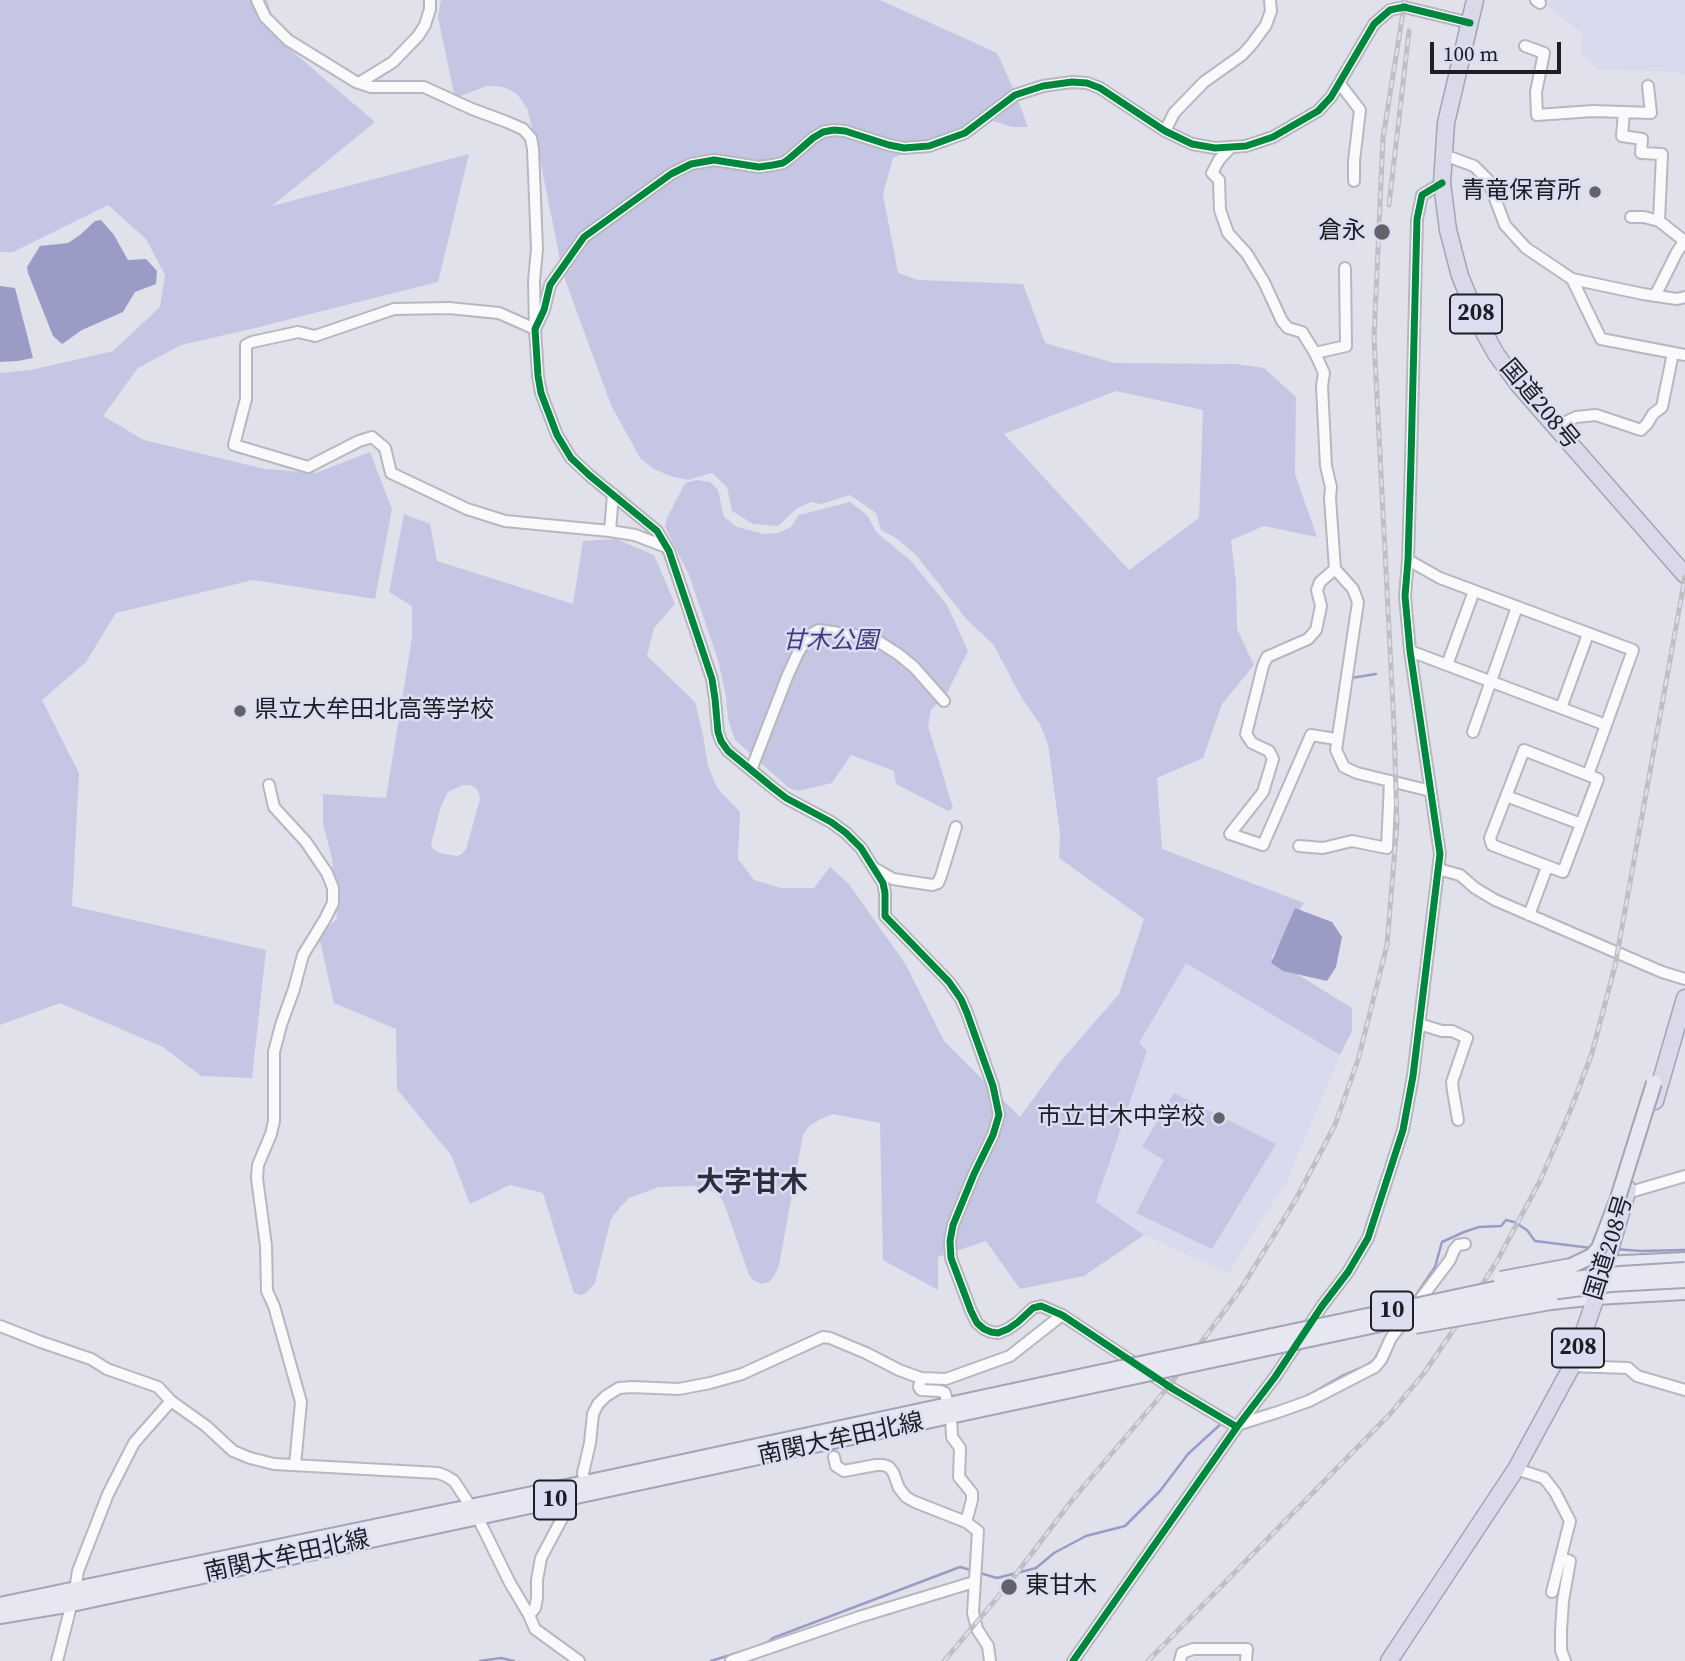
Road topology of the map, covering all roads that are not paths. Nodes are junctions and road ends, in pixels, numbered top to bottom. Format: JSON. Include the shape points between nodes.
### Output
{"nodes":[{"id":1,"x":257,"y":0,"type":"edge"},
{"id":2,"x":430,"y":0,"type":"edge"},
{"id":3,"x":1269,"y":0,"type":"edge"},
{"id":4,"x":1475,"y":0,"type":"edge"},
{"id":5,"x":1470,"y":23,"type":"junction"},
{"id":6,"x":1525,"y":46,"type":"dead end"},
{"id":7,"x":359,"y":83,"type":"junction"},
{"id":8,"x":1340,"y":83,"type":"junction"},
{"id":9,"x":1648,"y":86,"type":"dead end"},
{"id":10,"x":1624,"y":112,"type":"junction"},
{"id":11,"x":1165,"y":131,"type":"junction"},
{"id":12,"x":1230,"y":148,"type":"junction"},
{"id":13,"x":1444,"y":155,"type":"junction"},
{"id":14,"x":1354,"y":181,"type":"dead end"},
{"id":15,"x":1442,"y":183,"type":"junction"},
{"id":16,"x":1631,"y":217,"type":"dead end"},
{"id":17,"x":1659,"y":221,"type":"junction"},
{"id":18,"x":1345,"y":268,"type":"dead end"},
{"id":19,"x":1572,"y":279,"type":"junction"},
{"id":20,"x":1655,"y":296,"type":"junction"},
{"id":21,"x":1685,"y":297,"type":"edge"},
{"id":22,"x":535,"y":329,"type":"junction"},
{"id":23,"x":1315,"y":353,"type":"junction"},
{"id":24,"x":1673,"y":353,"type":"junction"},
{"id":25,"x":1685,"y":355,"type":"edge"},
{"id":26,"x":1555,"y":427,"type":"junction"},
{"id":27,"x":613,"y":494,"type":"junction"},
{"id":28,"x":610,"y":531,"type":"junction"},
{"id":29,"x":666,"y":547,"type":"junction"},
{"id":30,"x":1408,"y":560,"type":"junction"},
{"id":31,"x":1335,"y":569,"type":"junction"},
{"id":32,"x":1681,"y":570,"type":"edge"},
{"id":33,"x":1474,"y":591,"type":"junction"},
{"id":34,"x":1517,"y":607,"type":"junction"},
{"id":35,"x":1588,"y":634,"type":"junction"},
{"id":36,"x":1410,"y":651,"type":"junction"},
{"id":37,"x":1447,"y":665,"type":"junction"},
{"id":38,"x":1491,"y":682,"type":"junction"},
{"id":39,"x":944,"y":701,"type":"dead end"},
{"id":40,"x":1561,"y":708,"type":"junction"},
{"id":41,"x":1606,"y":725,"type":"junction"},
{"id":42,"x":1473,"y":732,"type":"dead end"},
{"id":43,"x":1336,"y":739,"type":"junction"},
{"id":44,"x":751,"y":769,"type":"junction"},
{"id":45,"x":1588,"y":775,"type":"junction"},
{"id":46,"x":1390,"y":781,"type":"junction"},
{"id":47,"x":270,"y":785,"type":"dead end"},
{"id":48,"x":1432,"y":791,"type":"junction"},
{"id":49,"x":1506,"y":796,"type":"junction"},
{"id":50,"x":1581,"y":824,"type":"junction"},
{"id":51,"x":956,"y":827,"type":"dead end"},
{"id":52,"x":1299,"y":846,"type":"dead end"},
{"id":53,"x":873,"y":867,"type":"junction"},
{"id":54,"x":1547,"y":867,"type":"junction"},
{"id":55,"x":1438,"y":869,"type":"junction"},
{"id":56,"x":1529,"y":915,"type":"junction"},
{"id":57,"x":1685,"y":979,"type":"edge"},
{"id":58,"x":1685,"y":998,"type":"edge"},
{"id":59,"x":1681,"y":1020,"type":"edge"},
{"id":60,"x":1419,"y":1024,"type":"junction"},
{"id":61,"x":1458,"y":1121,"type":"dead end"},
{"id":62,"x":1685,"y":1176,"type":"edge"},
{"id":63,"x":1626,"y":1193,"type":"junction"},
{"id":64,"x":1465,"y":1244,"type":"dead end"},
{"id":65,"x":1685,"y":1260,"type":"edge"},
{"id":66,"x":1605,"y":1264,"type":"junction"},
{"id":67,"x":1685,"y":1270,"type":"edge"},
{"id":68,"x":1685,"y":1280,"type":"edge"},
{"id":69,"x":1685,"y":1292,"type":"edge"},
{"id":70,"x":1596,"y":1297,"type":"junction"},
{"id":71,"x":1062,"y":1315,"type":"junction"},
{"id":72,"x":1368,"y":1316,"type":"junction"},
{"id":73,"x":0,"y":1326,"type":"edge"},
{"id":74,"x":1326,"y":1336,"type":"junction"},
{"id":75,"x":1572,"y":1366,"type":"junction"},
{"id":76,"x":1106,"y":1377,"type":"junction"},
{"id":77,"x":920,"y":1378,"type":"junction"},
{"id":78,"x":1685,"y":1390,"type":"edge"},
{"id":79,"x":171,"y":1401,"type":"junction"},
{"id":80,"x":949,"y":1411,"type":"junction"},
{"id":81,"x":1238,"y":1425,"type":"junction"},
{"id":82,"x":834,"y":1457,"type":"dead end"},
{"id":83,"x":295,"y":1465,"type":"junction"},
{"id":84,"x":1516,"y":1469,"type":"junction"},
{"id":85,"x":585,"y":1483,"type":"junction"},
{"id":86,"x":574,"y":1496,"type":"junction"},
{"id":87,"x":474,"y":1511,"type":"junction"},
{"id":88,"x":965,"y":1522,"type":"junction"},
{"id":89,"x":1561,"y":1558,"type":"junction"},
{"id":90,"x":974,"y":1582,"type":"junction"},
{"id":91,"x":1552,"y":1592,"type":"dead end"},
{"id":92,"x":73,"y":1597,"type":"junction"},
{"id":93,"x":0,"y":1605,"type":"edge"},
{"id":94,"x":529,"y":1615,"type":"junction"},
{"id":95,"x":0,"y":1616,"type":"edge"},
{"id":96,"x":57,"y":1661,"type":"edge"},
{"id":97,"x":579,"y":1661,"type":"edge"},
{"id":98,"x":731,"y":1661,"type":"edge"},
{"id":99,"x":990,"y":1661,"type":"edge"},
{"id":100,"x":1073,"y":1661,"type":"edge"},
{"id":101,"x":1180,"y":1661,"type":"edge"},
{"id":102,"x":1246,"y":1661,"type":"edge"},
{"id":103,"x":1389,"y":1661,"type":"edge"},
{"id":104,"x":1565,"y":1661,"type":"edge"}],
"edges":[{"from":1,"to":7,"type":"street","via":[[265,17],[288,40]]},
{"from":2,"to":7,"type":"street","via":[[418,36],[393,62]]},
{"from":3,"to":11,"type":"street","via":[[1266,25],[1252,44],[1204,82],[1174,113]]},
{"from":4,"to":5,"type":"highway","name":"国道208号","number":"208"},
{"from":5,"to":8,"type":"street","via":[[1404,7],[1390,10],[1374,24]]},
{"from":5,"to":13,"type":"highway","name":"国道208号","number":"208","via":[[1446,123]]},
{"from":6,"to":10,"type":"street","via":[[1544,53],[1536,92],[1537,115]]},
{"from":7,"to":22,"type":"street","via":[[424,88],[523,129],[531,138],[537,249]]},
{"from":8,"to":12,"type":"street","via":[[1318,111],[1273,137]]},
{"from":8,"to":14,"type":"street","via":[[1360,110]]},
{"from":9,"to":10,"type":"street","via":[[1651,113]]},
{"from":10,"to":17,"type":"street","via":[[1622,136],[1642,139],[1641,153],[1662,154]]},
{"from":11,"to":12,"type":"street","via":[[1192,144]]},
{"from":11,"to":22,"type":"street","via":[[1100,88],[1072,82],[1015,95],[965,133],[929,146],[904,148],[834,130],[813,138],[783,163],[759,167],[714,160],[691,164],[584,237],[550,285]]},
{"from":12,"to":23,"type":"street","via":[[1212,173],[1219,180],[1220,210],[1228,233],[1247,254],[1287,328],[1302,332]]},
{"from":13,"to":15,"type":"highway","name":"国道208号","number":"208"},
{"from":13,"to":19,"type":"street","via":[[1474,166],[1488,180],[1505,225],[1526,248]]},
{"from":15,"to":26,"type":"highway","name":"国道208号","number":"208","via":[[1460,276],[1481,327],[1518,384]]},
{"from":15,"to":30,"type":"street","via":[[1422,195],[1417,219]]},
{"from":16,"to":17,"type":"street"},
{"from":17,"to":20,"type":"street","via":[[1682,239],[1682,245]]},
{"from":18,"to":23,"type":"street","via":[[1346,346]]},
{"from":19,"to":20,"type":"street"},
{"from":19,"to":24,"type":"street","via":[[1601,339]]},
{"from":20,"to":21,"type":"street"},
{"from":22,"to":27,"type":"street","via":[[541,393],[557,435],[570,458]]},
{"from":22,"to":28,"type":"street","via":[[499,313],[394,309],[315,335],[298,332],[253,342],[246,345],[246,399],[234,445],[308,467],[372,437],[385,448],[391,473],[467,509],[505,521]]},
{"from":23,"to":31,"type":"street","via":[[1324,373]]},
{"from":24,"to":25,"type":"street"},
{"from":24,"to":26,"type":"street","via":[[1662,407],[1641,430],[1597,415],[1576,417]]},
{"from":26,"to":32,"type":"highway","name":"国道208号","number":"208"},
{"from":27,"to":28,"type":"street"},
{"from":27,"to":29,"type":"street","via":[[657,531]]},
{"from":28,"to":29,"type":"street"},
{"from":29,"to":44,"type":"street","via":[[712,679],[721,741]]},
{"from":30,"to":33,"type":"street"},
{"from":30,"to":36,"type":"street","via":[[1405,596]]},
{"from":31,"to":43,"type":"street","via":[[1358,602]]},
{"from":31,"to":43,"type":"street","via":[[1317,590],[1321,606],[1316,630],[1308,639],[1267,657],[1263,666],[1246,734],[1273,759],[1263,792],[1230,834],[1263,845],[1311,735]]},
{"from":33,"to":34,"type":"street"},
{"from":33,"to":37,"type":"street"},
{"from":34,"to":35,"type":"street"},
{"from":34,"to":38,"type":"street"},
{"from":35,"to":40,"type":"street"},
{"from":35,"to":41,"type":"street","via":[[1633,650]]},
{"from":36,"to":37,"type":"street"},
{"from":36,"to":48,"type":"street"},
{"from":37,"to":38,"type":"street"},
{"from":38,"to":40,"type":"street"},
{"from":38,"to":42,"type":"street"},
{"from":39,"to":44,"type":"street","via":[[914,667],[873,638],[819,630],[808,636],[787,677]]},
{"from":40,"to":41,"type":"street"},
{"from":41,"to":45,"type":"street"},
{"from":43,"to":46,"type":"street","via":[[1344,767]]},
{"from":44,"to":53,"type":"street","via":[[786,798],[846,833]]},
{"from":45,"to":49,"type":"street","via":[[1524,750]]},
{"from":45,"to":50,"type":"street","via":[[1598,779]]},
{"from":46,"to":48,"type":"street"},
{"from":46,"to":52,"type":"street","via":[[1387,848],[1352,841],[1323,848]]},
{"from":47,"to":83,"type":"street","via":[[274,807],[306,842],[333,888],[333,903],[303,955],[281,1025],[274,1052],[274,1121],[257,1178],[267,1291],[301,1402]]},
{"from":48,"to":55,"type":"street"},
{"from":49,"to":50,"type":"street"},
{"from":49,"to":54,"type":"street","via":[[1490,838],[1492,845]]},
{"from":50,"to":54,"type":"street","via":[[1563,872]]},
{"from":51,"to":53,"type":"street","via":[[938,883],[893,879]]},
{"from":53,"to":71,"type":"street","via":[[883,883],[885,916],[961,999],[993,1086],[999,1115],[950,1241],[951,1258],[971,1311],[991,1332],[1008,1329],[1041,1306]]},
{"from":54,"to":56,"type":"street"},
{"from":55,"to":56,"type":"street","via":[[1460,875],[1495,900]]},
{"from":55,"to":60,"type":"street"},
{"from":56,"to":57,"type":"street"},
{"from":58,"to":59,"type":"highway","name":"国道208号","number":"208"},
{"from":59,"to":63,"type":"highway","name":"国道208号","number":"208"},
{"from":59,"to":72,"type":"main road","bridge":true,"via":[[1654,1083],[1618,1201],[1592,1256],[1571,1266],[1466,1287]]},
{"from":60,"to":61,"type":"street","via":[[1467,1038],[1452,1082]]},
{"from":60,"to":81,"type":"street","via":[[1403,1130],[1368,1238]]},
{"from":62,"to":63,"type":"street"},
{"from":63,"to":66,"type":"highway","name":"国道208号","number":"208"},
{"from":64,"to":81,"type":"street","via":[[1454,1250],[1375,1367],[1309,1401]]},
{"from":65,"to":66,"type":"main road"},
{"from":66,"to":70,"type":"highway","name":"国道208号","number":"208"},
{"from":67,"to":72,"type":"main road","name":"南関大牟田北線","number":"10","bridge":true,"via":[[1508,1286]]},
{"from":68,"to":74,"type":"main road","name":"南関大牟田北線","number":"10","bridge":true,"via":[[1537,1294]]},
{"from":69,"to":70,"type":"main road"},
{"from":70,"to":74,"type":"main road","bridge":true,"via":[[1354,1336]]},
{"from":70,"to":75,"type":"highway","name":"国道208号","number":"208"},
{"from":71,"to":77,"type":"street","via":[[1010,1356],[946,1379]]},
{"from":71,"to":81,"type":"street","via":[[1173,1389]]},
{"from":72,"to":76,"type":"main road","name":"南関大牟田北線","number":"10","bridge":true},
{"from":73,"to":79,"type":"street","via":[[158,1387]]},
{"from":74,"to":76,"type":"main road","name":"南関大牟田北線","number":"10","bridge":true},
{"from":75,"to":78,"type":"street","via":[[1628,1368],[1637,1376]]},
{"from":75,"to":84,"type":"highway","name":"国道208号","number":"208"},
{"from":76,"to":80,"type":"main road","name":"南関大牟田北線","number":"10"},
{"from":77,"to":80,"type":"street","via":[[921,1390],[945,1393]]},
{"from":77,"to":85,"type":"street","via":[[823,1337],[742,1374],[710,1383],[680,1390],[619,1388],[606,1396],[593,1414]]},
{"from":79,"to":83,"type":"street","via":[[233,1451],[274,1464]]},
{"from":79,"to":92,"type":"street","via":[[134,1443],[108,1494],[78,1571]]},
{"from":80,"to":85,"type":"main road","name":"南関大牟田北線","number":"10"},
{"from":80,"to":86,"type":"main road","name":"南関大牟田北線","number":"10"},
{"from":80,"to":88,"type":"street","via":[[952,1437],[960,1448],[959,1477],[972,1493]]},
{"from":81,"to":100,"type":"street"},
{"from":82,"to":88,"type":"street","via":[[836,1466],[844,1471],[889,1467],[906,1497]]},
{"from":83,"to":87,"type":"street","via":[[438,1473],[454,1481]]},
{"from":84,"to":89,"type":"street","via":[[1544,1478],[1570,1521]]},
{"from":84,"to":103,"type":"highway","name":"国道208号","number":"208"},
{"from":85,"to":86,"type":"street"},
{"from":85,"to":87,"type":"main road","name":"南関大牟田北線","number":"10"},
{"from":86,"to":87,"type":"main road","name":"南関大牟田北線","number":"10"},
{"from":86,"to":94,"type":"street","via":[[541,1558],[535,1608]]},
{"from":87,"to":92,"type":"main road","name":"南関大牟田北線","number":"10"},
{"from":87,"to":94,"type":"street"},
{"from":88,"to":90,"type":"street","via":[[978,1531]]},
{"from":89,"to":91,"type":"street"},
{"from":89,"to":104,"type":"street","via":[[1570,1561],[1561,1631]]},
{"from":90,"to":98,"type":"street"},
{"from":90,"to":99,"type":"street","via":[[975,1624],[988,1646]]},
{"from":92,"to":93,"type":"main road","name":"南関大牟田北線","number":"10"},
{"from":92,"to":95,"type":"main road","name":"南関大牟田北線","number":"10"},
{"from":92,"to":96,"type":"street"},
{"from":94,"to":97,"type":"street","via":[[535,1629]]},
{"from":101,"to":102,"type":"street","via":[[1182,1653],[1192,1649],[1247,1649]]}]}
